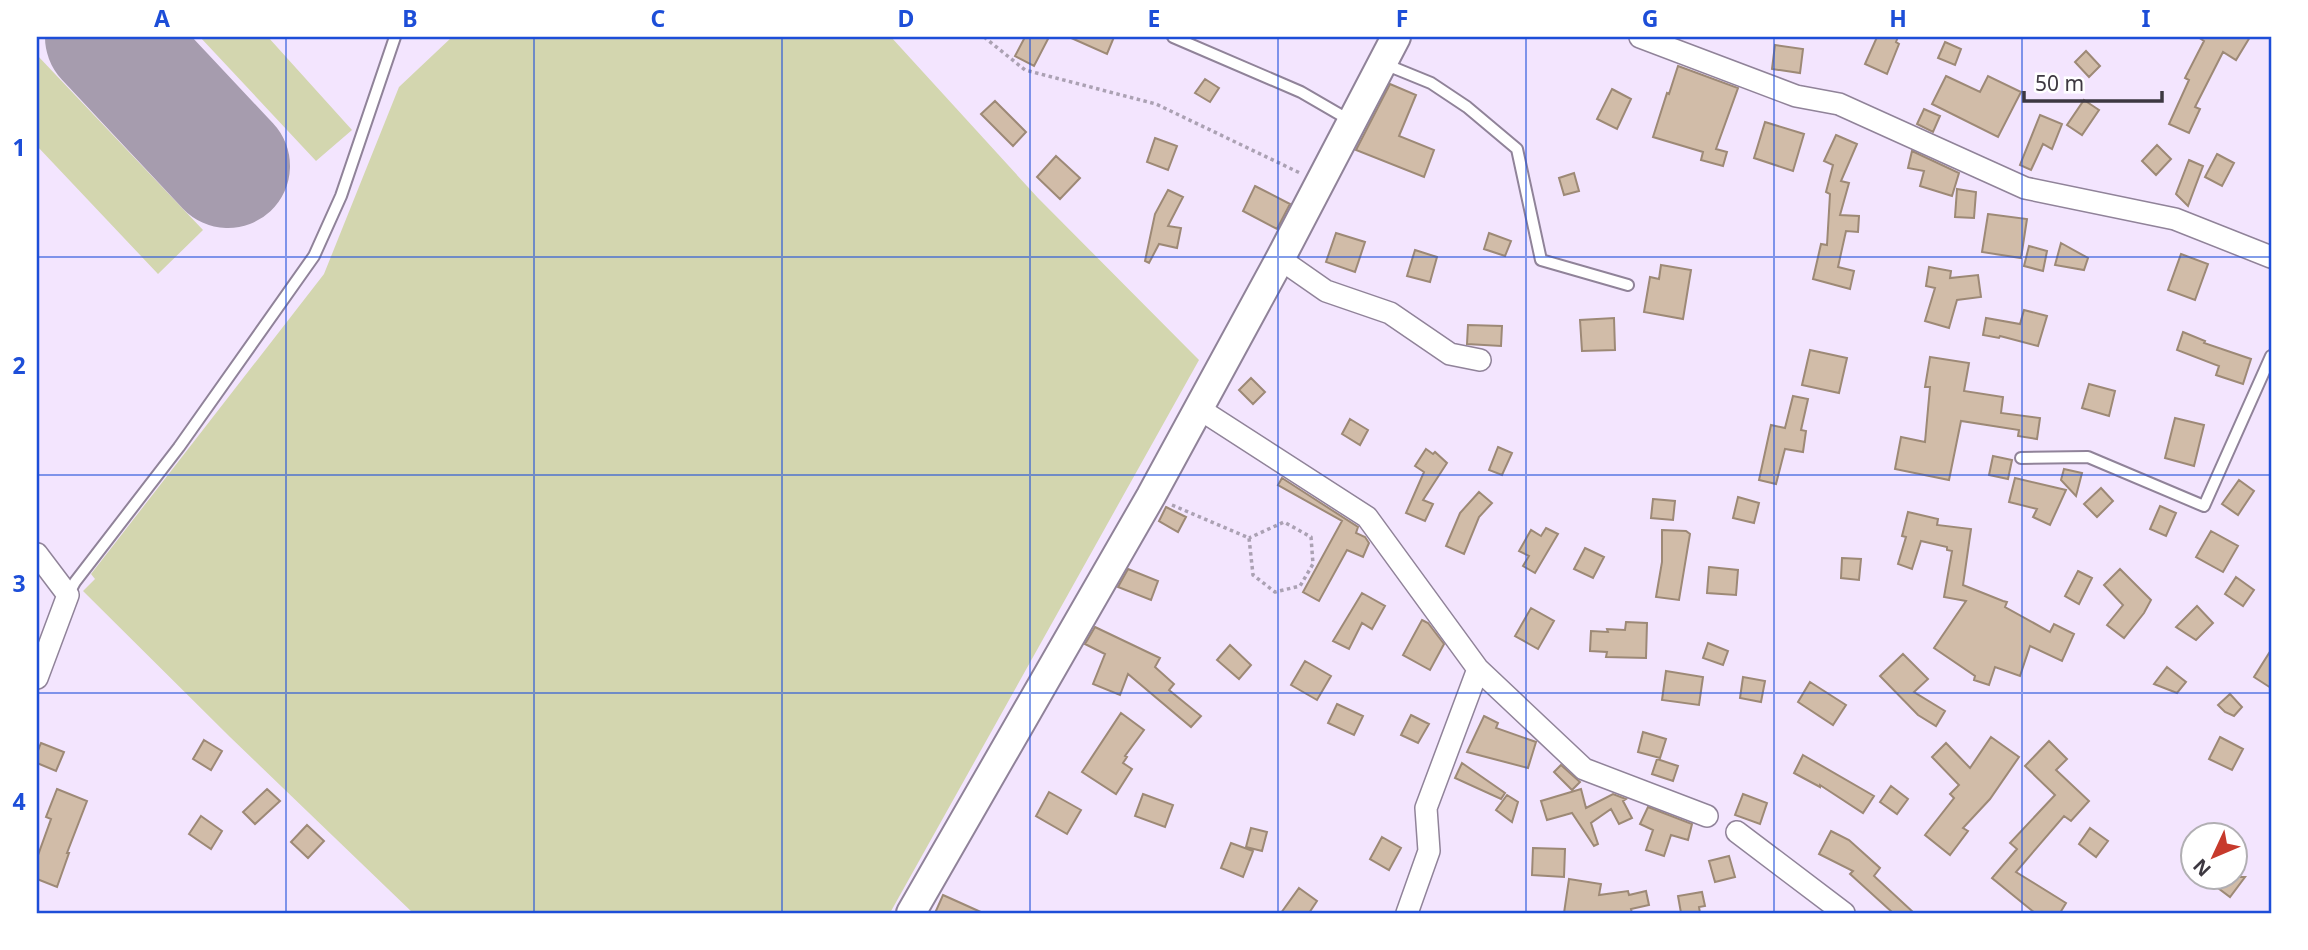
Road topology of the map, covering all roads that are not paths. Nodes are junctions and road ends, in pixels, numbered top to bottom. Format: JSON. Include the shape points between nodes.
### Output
{"nodes":[{"id":1,"x":395,"y":37,"type":"edge"},
{"id":2,"x":1173,"y":37,"type":"edge"},
{"id":3,"x":1396,"y":37,"type":"edge"},
{"id":4,"x":1640,"y":37,"type":"edge"},
{"id":5,"x":1382,"y":62,"type":"junction"},
{"id":6,"x":1351,"y":121,"type":"junction"},
{"id":7,"x":2271,"y":257,"type":"edge"},
{"id":8,"x":1280,"y":259,"type":"junction"},
{"id":9,"x":1628,"y":285,"type":"dead end"},
{"id":10,"x":2271,"y":356,"type":"edge"},
{"id":11,"x":1480,"y":359,"type":"dead end"},
{"id":12,"x":1198,"y":408,"type":"junction"},
{"id":13,"x":2021,"y":458,"type":"dead end"},
{"id":14,"x":37,"y":554,"type":"edge"},
{"id":15,"x":68,"y":595,"type":"junction"},
{"id":16,"x":1478,"y":669,"type":"junction"},
{"id":17,"x":37,"y":678,"type":"edge"},
{"id":18,"x":1707,"y":816,"type":"dead end"},
{"id":19,"x":1737,"y":832,"type":"dead end"},
{"id":20,"x":911,"y":913,"type":"edge"},
{"id":21,"x":1407,"y":913,"type":"edge"},
{"id":22,"x":1844,"y":913,"type":"edge"}],
"edges":[{"from":1,"to":15,"type":"lane","via":[[341,196],[314,256]]},
{"from":2,"to":6,"type":"lane","via":[[1301,92]]},
{"from":3,"to":5,"type":"street"},
{"from":4,"to":7,"type":"street","via":[[1796,96],[1839,104],[2025,188],[2175,219]]},
{"from":5,"to":6,"type":"street"},
{"from":5,"to":9,"type":"lane","via":[[1431,83],[1517,149],[1541,260]]},
{"from":6,"to":8,"type":"street"},
{"from":8,"to":11,"type":"street","via":[[1326,291],[1390,313],[1450,354]]},
{"from":8,"to":12,"type":"street"},
{"from":10,"to":13,"type":"lane","via":[[2204,506],[2088,457]]},
{"from":12,"to":16,"type":"street","via":[[1367,517]]},
{"from":12,"to":20,"type":"street"},
{"from":14,"to":15,"type":"street"},
{"from":15,"to":17,"type":"street"},
{"from":16,"to":18,"type":"street","via":[[1584,769]]},
{"from":16,"to":21,"type":"street","via":[[1426,808],[1429,851]]},
{"from":19,"to":22,"type":"street"}]}
